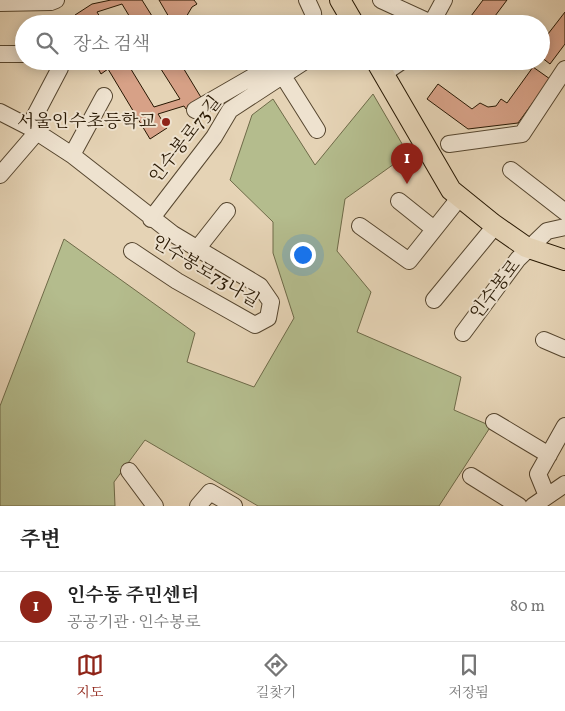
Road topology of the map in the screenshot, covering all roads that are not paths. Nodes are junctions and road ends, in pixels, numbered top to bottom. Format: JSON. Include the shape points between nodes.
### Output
{"nodes":[{"id":1,"x":56,"y":0,"type":"edge"},
{"id":2,"x":307,"y":0,"type":"edge"},
{"id":3,"x":340,"y":0,"type":"edge"},
{"id":4,"x":381,"y":0,"type":"edge"},
{"id":5,"x":444,"y":0,"type":"edge"},
{"id":6,"x":0,"y":3,"type":"edge"},
{"id":7,"x":409,"y":5,"type":"edge"},
{"id":8,"x":313,"y":15,"type":"edge"},
{"id":9,"x":349,"y":15,"type":"edge"},
{"id":10,"x":421,"y":15,"type":"edge"},
{"id":11,"x":436,"y":15,"type":"edge"},
{"id":12,"x":0,"y":54,"type":"edge"},
{"id":13,"x":15,"y":54,"type":"edge"},
{"id":14,"x":59,"y":70,"type":"edge"},
{"id":15,"x":278,"y":70,"type":"edge"},
{"id":16,"x":280,"y":70,"type":"edge"},
{"id":17,"x":283,"y":70,"type":"edge"},
{"id":18,"x":380,"y":70,"type":"edge"},
{"id":19,"x":565,"y":70,"type":"edge"},
{"id":20,"x":104,"y":96,"type":"dead end"},
{"id":21,"x":196,"y":110,"type":"dead end"},
{"id":22,"x":0,"y":112,"type":"edge"},
{"id":23,"x":33,"y":129,"type":"junction"},
{"id":24,"x":317,"y":130,"type":"dead end"},
{"id":25,"x":449,"y":144,"type":"dead end"},
{"id":26,"x":72,"y":155,"type":"junction"},
{"id":27,"x":511,"y":170,"type":"dead end"},
{"id":28,"x":0,"y":175,"type":"edge"},
{"id":29,"x":460,"y":197,"type":"junction"},
{"id":30,"x":399,"y":201,"type":"dead end"},
{"id":31,"x":227,"y":211,"type":"dead end"},
{"id":32,"x":565,"y":212,"type":"edge"},
{"id":33,"x":151,"y":218,"type":"junction"},
{"id":34,"x":360,"y":226,"type":"dead end"},
{"id":35,"x":495,"y":226,"type":"junction"},
{"id":36,"x":565,"y":226,"type":"edge"},
{"id":37,"x":434,"y":229,"type":"junction"},
{"id":38,"x":529,"y":248,"type":"junction"},
{"id":39,"x":197,"y":249,"type":"junction"},
{"id":40,"x":132,"y":251,"type":"dead end"},
{"id":41,"x":565,"y":260,"type":"edge"},
{"id":42,"x":434,"y":300,"type":"dead end"},
{"id":43,"x":463,"y":332,"type":"dead end"},
{"id":44,"x":544,"y":340,"type":"dead end"},
{"id":45,"x":565,"y":349,"type":"edge"},
{"id":46,"x":494,"y":422,"type":"dead end"},
{"id":47,"x":565,"y":426,"type":"edge"},
{"id":48,"x":549,"y":455,"type":"junction"},
{"id":49,"x":129,"y":471,"type":"dead end"},
{"id":50,"x":471,"y":476,"type":"dead end"},
{"id":51,"x":565,"y":484,"type":"edge"},
{"id":52,"x":547,"y":496,"type":"junction"},
{"id":53,"x":155,"y":506,"type":"edge"},
{"id":54,"x":198,"y":506,"type":"edge"},
{"id":55,"x":234,"y":506,"type":"edge"},
{"id":56,"x":518,"y":506,"type":"edge"},
{"id":57,"x":533,"y":506,"type":"edge"}],
"edges":[{"from":1,"to":6,"type":"street"},
{"from":2,"to":8,"type":"street"},
{"from":3,"to":9,"type":"main road"},
{"from":4,"to":7,"type":"street"},
{"from":5,"to":11,"type":"street"},
{"from":7,"to":10,"type":"street"},
{"from":12,"to":13,"type":"street"},
{"from":14,"to":23,"type":"street"},
{"from":15,"to":21,"type":"street"},
{"from":16,"to":33,"type":"street","name":"인수봉로73길","via":[[230,110],[214,137]]},
{"from":17,"to":24,"type":"street"},
{"from":18,"to":29,"type":"main road","name":"인수봉로","via":[[442,176]]},
{"from":19,"to":25,"type":"street","via":[[522,134]]},
{"from":20,"to":26,"type":"street"},
{"from":22,"to":23,"type":"street","name":"인수봉로73나길"},
{"from":23,"to":26,"type":"street","name":"인수봉로73나길"},
{"from":23,"to":28,"type":"street"},
{"from":26,"to":33,"type":"street","name":"인수봉로73나길"},
{"from":27,"to":32,"type":"street"},
{"from":29,"to":35,"type":"main road","name":"인수봉로"},
{"from":29,"to":37,"type":"street"},
{"from":30,"to":37,"type":"street"},
{"from":31,"to":39,"type":"street","name":"인수봉로73나길"},
{"from":33,"to":39,"type":"street","name":"인수봉로73나길"},
{"from":34,"to":37,"type":"street","via":[[409,261]]},
{"from":35,"to":38,"type":"main road","name":"인수봉로"},
{"from":35,"to":42,"type":"street"},
{"from":36,"to":38,"type":"street","via":[[547,231]]},
{"from":38,"to":41,"type":"main road","name":"인수봉로"},
{"from":38,"to":43,"type":"street","name":"인수봉로"},
{"from":39,"to":40,"type":"street","name":"인수봉로73나길","via":[[260,286],[271,302],[268,318],[255,325]]},
{"from":44,"to":45,"type":"street"},
{"from":46,"to":48,"type":"street"},
{"from":47,"to":48,"type":"street"},
{"from":48,"to":52,"type":"street","via":[[538,474]]},
{"from":49,"to":53,"type":"street"},
{"from":50,"to":56,"type":"street"},
{"from":51,"to":52,"type":"street"},
{"from":52,"to":57,"type":"street"},
{"from":54,"to":55,"type":"street","via":[[210,492]]}]}
